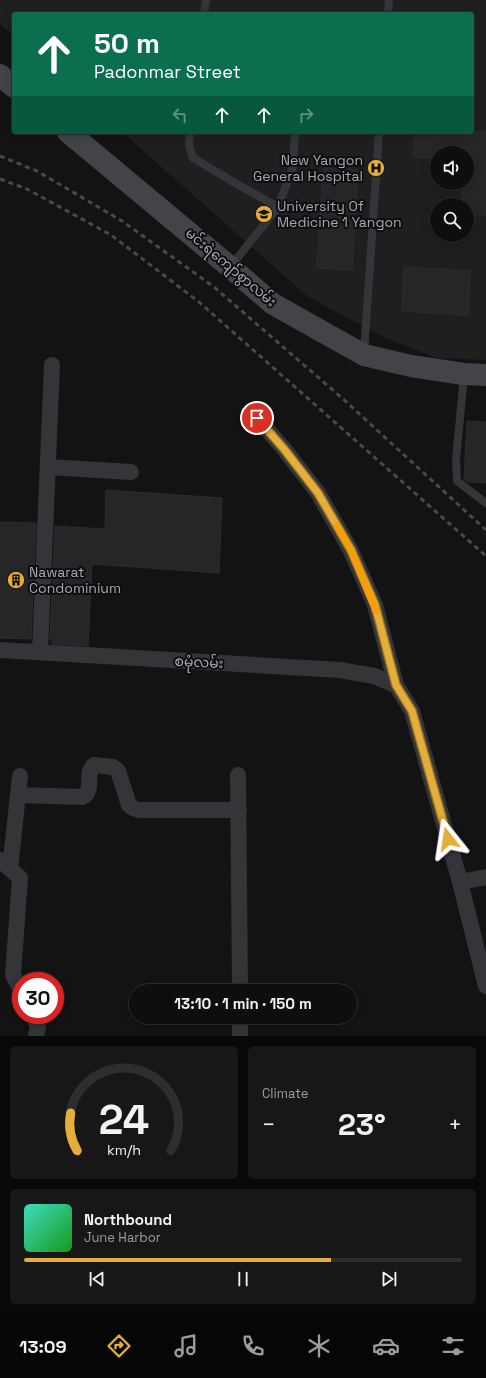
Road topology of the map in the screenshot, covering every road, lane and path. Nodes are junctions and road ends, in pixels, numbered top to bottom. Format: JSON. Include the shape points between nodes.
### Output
{"nodes":[{"id":1,"x":206,"y":0,"type":"edge"},
{"id":2,"x":389,"y":0,"type":"edge"},
{"id":3,"x":204,"y":12,"type":"edge"},
{"id":4,"x":388,"y":12,"type":"edge"},
{"id":5,"x":0,"y":75,"type":"edge"},
{"id":6,"x":12,"y":85,"type":"edge"},
{"id":7,"x":70,"y":134,"type":"edge"},
{"id":8,"x":190,"y":134,"type":"edge"},
{"id":9,"x":295,"y":134,"type":"edge"},
{"id":10,"x":379,"y":134,"type":"edge"},
{"id":11,"x":278,"y":207,"type":"junction"},
{"id":12,"x":230,"y":267,"type":"junction"},
{"id":13,"x":364,"y":355,"type":"junction"},
{"id":14,"x":52,"y":366,"type":"dead end"},
{"id":15,"x":464,"y":374,"type":"junction"},
{"id":16,"x":486,"y":375,"type":"edge"},
{"id":17,"x":257,"y":418,"type":"dead end"},
{"id":18,"x":48,"y":467,"type":"junction"},
{"id":19,"x":131,"y":472,"type":"dead end"},
{"id":20,"x":486,"y":503,"type":"edge"},
{"id":21,"x":0,"y":650,"type":"edge"},
{"id":22,"x":40,"y":652,"type":"junction"},
{"id":23,"x":396,"y":685,"type":"junction"},
{"id":24,"x":238,"y":775,"type":"dead end"},
{"id":25,"x":20,"y":776,"type":"dead end"},
{"id":26,"x":18,"y":795,"type":"junction"},
{"id":27,"x":239,"y":810,"type":"junction"},
{"id":28,"x":5,"y":864,"type":"edge"},
{"id":29,"x":486,"y":877,"type":"edge"},
{"id":30,"x":460,"y":882,"type":"junction"},
{"id":31,"x":14,"y":972,"type":"edge"},
{"id":32,"x":485,"y":981,"type":"edge"},
{"id":33,"x":240,"y":984,"type":"edge"},
{"id":34,"x":37,"y":1024,"type":"edge"},
{"id":35,"x":240,"y":1024,"type":"edge"},
{"id":36,"x":36,"y":1036,"type":"edge"},
{"id":37,"x":240,"y":1036,"type":"edge"}],
"edges":[{"from":1,"to":3,"type":"lane"},
{"from":2,"to":4,"type":"lane"},
{"from":5,"to":6,"type":"main road"},
{"from":7,"to":12,"type":"main road","name":"မင်းရဲကျော်စွာလမ်း"},
{"from":8,"to":11,"type":"lane","via":[[189,144],[193,158]]},
{"from":9,"to":11,"type":"lane","via":[[293,167]]},
{"from":10,"to":13,"type":"lane"},
{"from":11,"to":12,"type":"lane"},
{"from":12,"to":13,"type":"main road","name":"မင်းရဲကျော်စွာလမ်း","via":[[273,304]]},
{"from":13,"to":15,"type":"main road","name":"မင်းရဲကျော်စွာလမ်း","via":[[411,366]]},
{"from":14,"to":18,"type":"street"},
{"from":15,"to":16,"type":"main road","name":"မင်းရဲကျော်စွာလမ်း"},
{"from":15,"to":20,"type":"lane","via":[[456,460],[457,480]]},
{"from":17,"to":23,"type":"street","via":[[318,493],[351,550],[375,605]]},
{"from":18,"to":19,"type":"street"},
{"from":18,"to":22,"type":"street"},
{"from":21,"to":22,"type":"street","name":"စမုံလမ်း"},
{"from":22,"to":23,"type":"street","name":"စမုံလမ်း","via":[[340,670],[374,676]]},
{"from":23,"to":30,"type":"street","via":[[412,711]]},
{"from":24,"to":27,"type":"street"},
{"from":25,"to":26,"type":"street"},
{"from":26,"to":27,"type":"street","via":[[85,796],[88,793],[90,770],[94,765],[113,767],[118,771],[129,805],[138,810]]},
{"from":26,"to":28,"type":"street"},
{"from":27,"to":33,"type":"street"},
{"from":28,"to":31,"type":"street","via":[[20,878]]},
{"from":29,"to":30,"type":"street"},
{"from":30,"to":32,"type":"street"},
{"from":34,"to":36,"type":"street"},
{"from":35,"to":37,"type":"street"}]}
